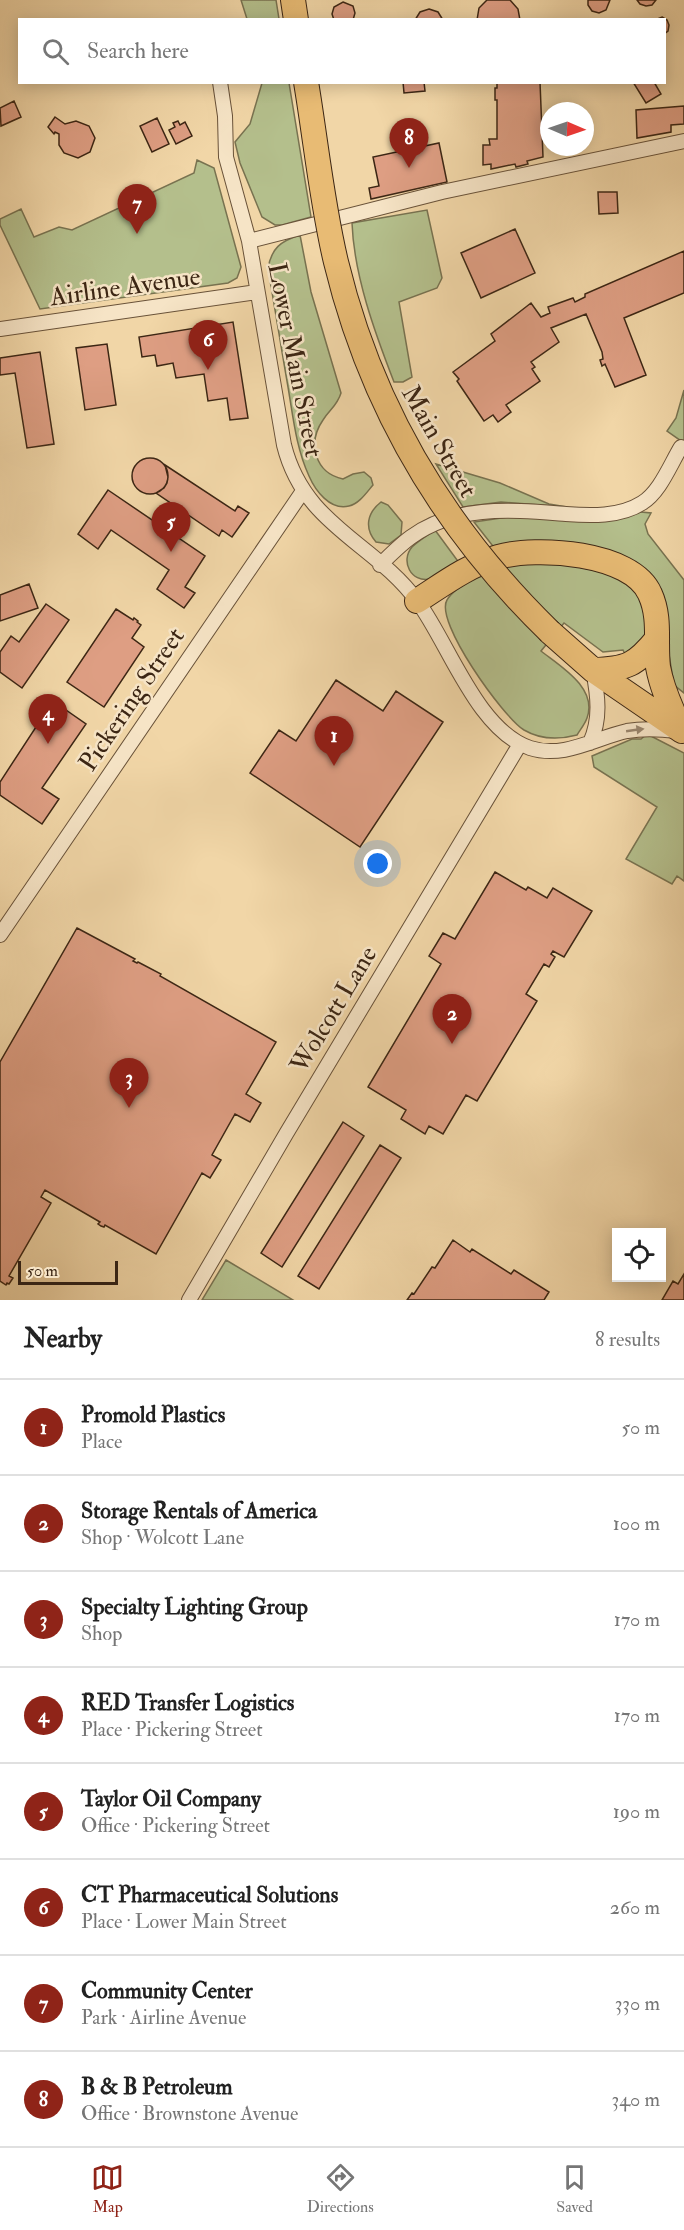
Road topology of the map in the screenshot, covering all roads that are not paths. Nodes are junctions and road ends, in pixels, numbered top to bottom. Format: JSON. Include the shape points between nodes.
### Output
{"nodes":[{"id":1,"x":293,"y":0,"type":"edge"},
{"id":2,"x":296,"y":18,"type":"edge"},
{"id":3,"x":220,"y":84,"type":"edge"},
{"id":4,"x":306,"y":84,"type":"edge"},
{"id":5,"x":684,"y":141,"type":"edge"},
{"id":6,"x":249,"y":241,"type":"junction"},
{"id":7,"x":257,"y":292,"type":"junction"},
{"id":8,"x":0,"y":329,"type":"edge"},
{"id":9,"x":683,"y":448,"type":"edge"},
{"id":10,"x":303,"y":491,"type":"junction"},
{"id":11,"x":380,"y":564,"type":"junction"},
{"id":12,"x":417,"y":601,"type":"junction"},
{"id":13,"x":657,"y":639,"type":"junction"},
{"id":14,"x":593,"y":670,"type":"junction"},
{"id":15,"x":683,"y":732,"type":"edge"},
{"id":16,"x":520,"y":744,"type":"junction"},
{"id":17,"x":590,"y":744,"type":"junction"},
{"id":18,"x":0,"y":935,"type":"edge"},
{"id":19,"x":189,"y":1300,"type":"edge"}],
"edges":[{"from":1,"to":2,"type":"highway"},
{"from":3,"to":6,"type":"street","name":"Lower Main Street","via":[[226,157]]},
{"from":4,"to":14,"type":"highway","name":"Main Street","bridge":true,"via":[[336,260],[364,356],[384,403],[407,448],[461,533],[503,584]]},
{"from":5,"to":6,"type":"street","via":[[442,192]]},
{"from":6,"to":7,"type":"street","name":"Lower Main Street"},
{"from":7,"to":8,"type":"street","name":"Airline Avenue"},
{"from":7,"to":10,"type":"street","name":"Lower Main Street","via":[[284,445],[290,468]]},
{"from":9,"to":11,"type":"street","via":[[652,495],[639,505],[590,516],[495,509],[464,515],[424,529]]},
{"from":10,"to":11,"type":"street","name":"Lower Main Street"},
{"from":10,"to":18,"type":"street","name":"Pickering Street"},
{"from":11,"to":12,"type":"street","name":"Lower Main Street"},
{"from":12,"to":13,"type":"highway","via":[[450,579],[497,557],[543,552],[575,555],[618,567],[644,584],[657,613]]},
{"from":12,"to":16,"type":"street","name":"Lower Main Street","via":[[479,704]]},
{"from":13,"to":14,"type":"highway","via":[[634,663]]},
{"from":13,"to":15,"type":"highway","via":[[661,680]]},
{"from":14,"to":15,"type":"highway","name":"Main Street"},
{"from":14,"to":17,"type":"street","via":[[598,713]]},
{"from":17,"to":15,"type":"street","name":"Lower Main Street","one_way":true,"via":[[640,729]]},
{"from":16,"to":17,"type":"street","name":"Lower Main Street","via":[[548,750]]},
{"from":16,"to":19,"type":"street","name":"Wolcott Lane"}]}
